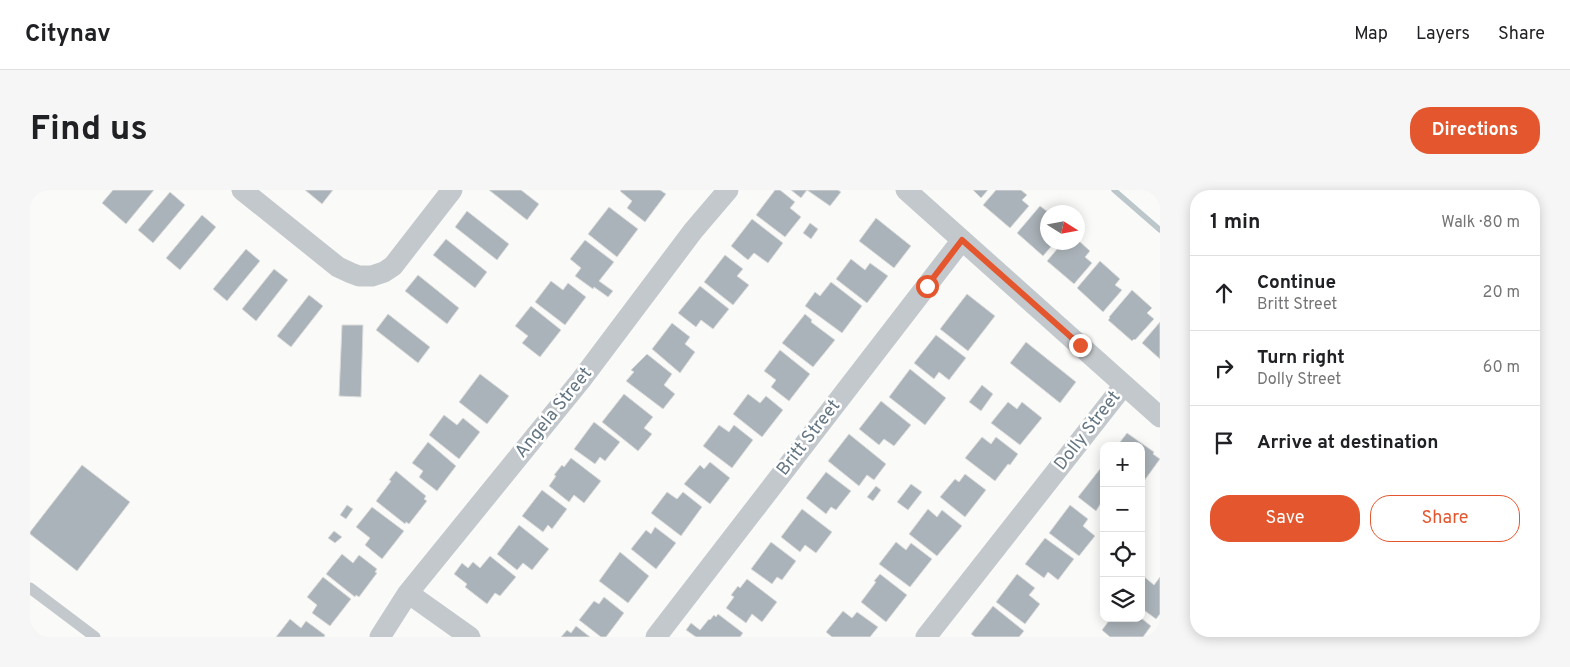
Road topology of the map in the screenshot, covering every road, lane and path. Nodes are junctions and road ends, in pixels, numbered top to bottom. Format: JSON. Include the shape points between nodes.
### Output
{"nodes":[{"id":1,"x":242,"y":190,"type":"edge"},
{"id":2,"x":452,"y":190,"type":"edge"},
{"id":3,"x":728,"y":190,"type":"edge"},
{"id":4,"x":906,"y":190,"type":"edge"},
{"id":5,"x":962,"y":240,"type":"junction"},
{"id":6,"x":1124,"y":385,"type":"junction"},
{"id":7,"x":1160,"y":417,"type":"edge"},
{"id":8,"x":30,"y":588,"type":"edge"},
{"id":9,"x":408,"y":593,"type":"junction"},
{"id":10,"x":95,"y":637,"type":"edge"},
{"id":11,"x":380,"y":637,"type":"edge"},
{"id":12,"x":470,"y":637,"type":"edge"},
{"id":13,"x":656,"y":637,"type":"edge"},
{"id":14,"x":926,"y":637,"type":"edge"}],
"edges":[{"from":1,"to":2,"type":"street","via":[[338,267],[359,276],[372,276],[393,266]]},
{"from":3,"to":9,"type":"street","name":"Angela Street","via":[[692,232],[581,380]]},
{"from":4,"to":5,"type":"street","name":"Dolly Street"},
{"from":5,"to":6,"type":"street","name":"Dolly Street"},
{"from":5,"to":13,"type":"street","name":"Britt Street"},
{"from":6,"to":7,"type":"street"},
{"from":6,"to":14,"type":"street","name":"Dolly Street"},
{"from":8,"to":10,"type":"lane"},
{"from":9,"to":11,"type":"street","name":"Angela Street"},
{"from":9,"to":12,"type":"street"}]}
